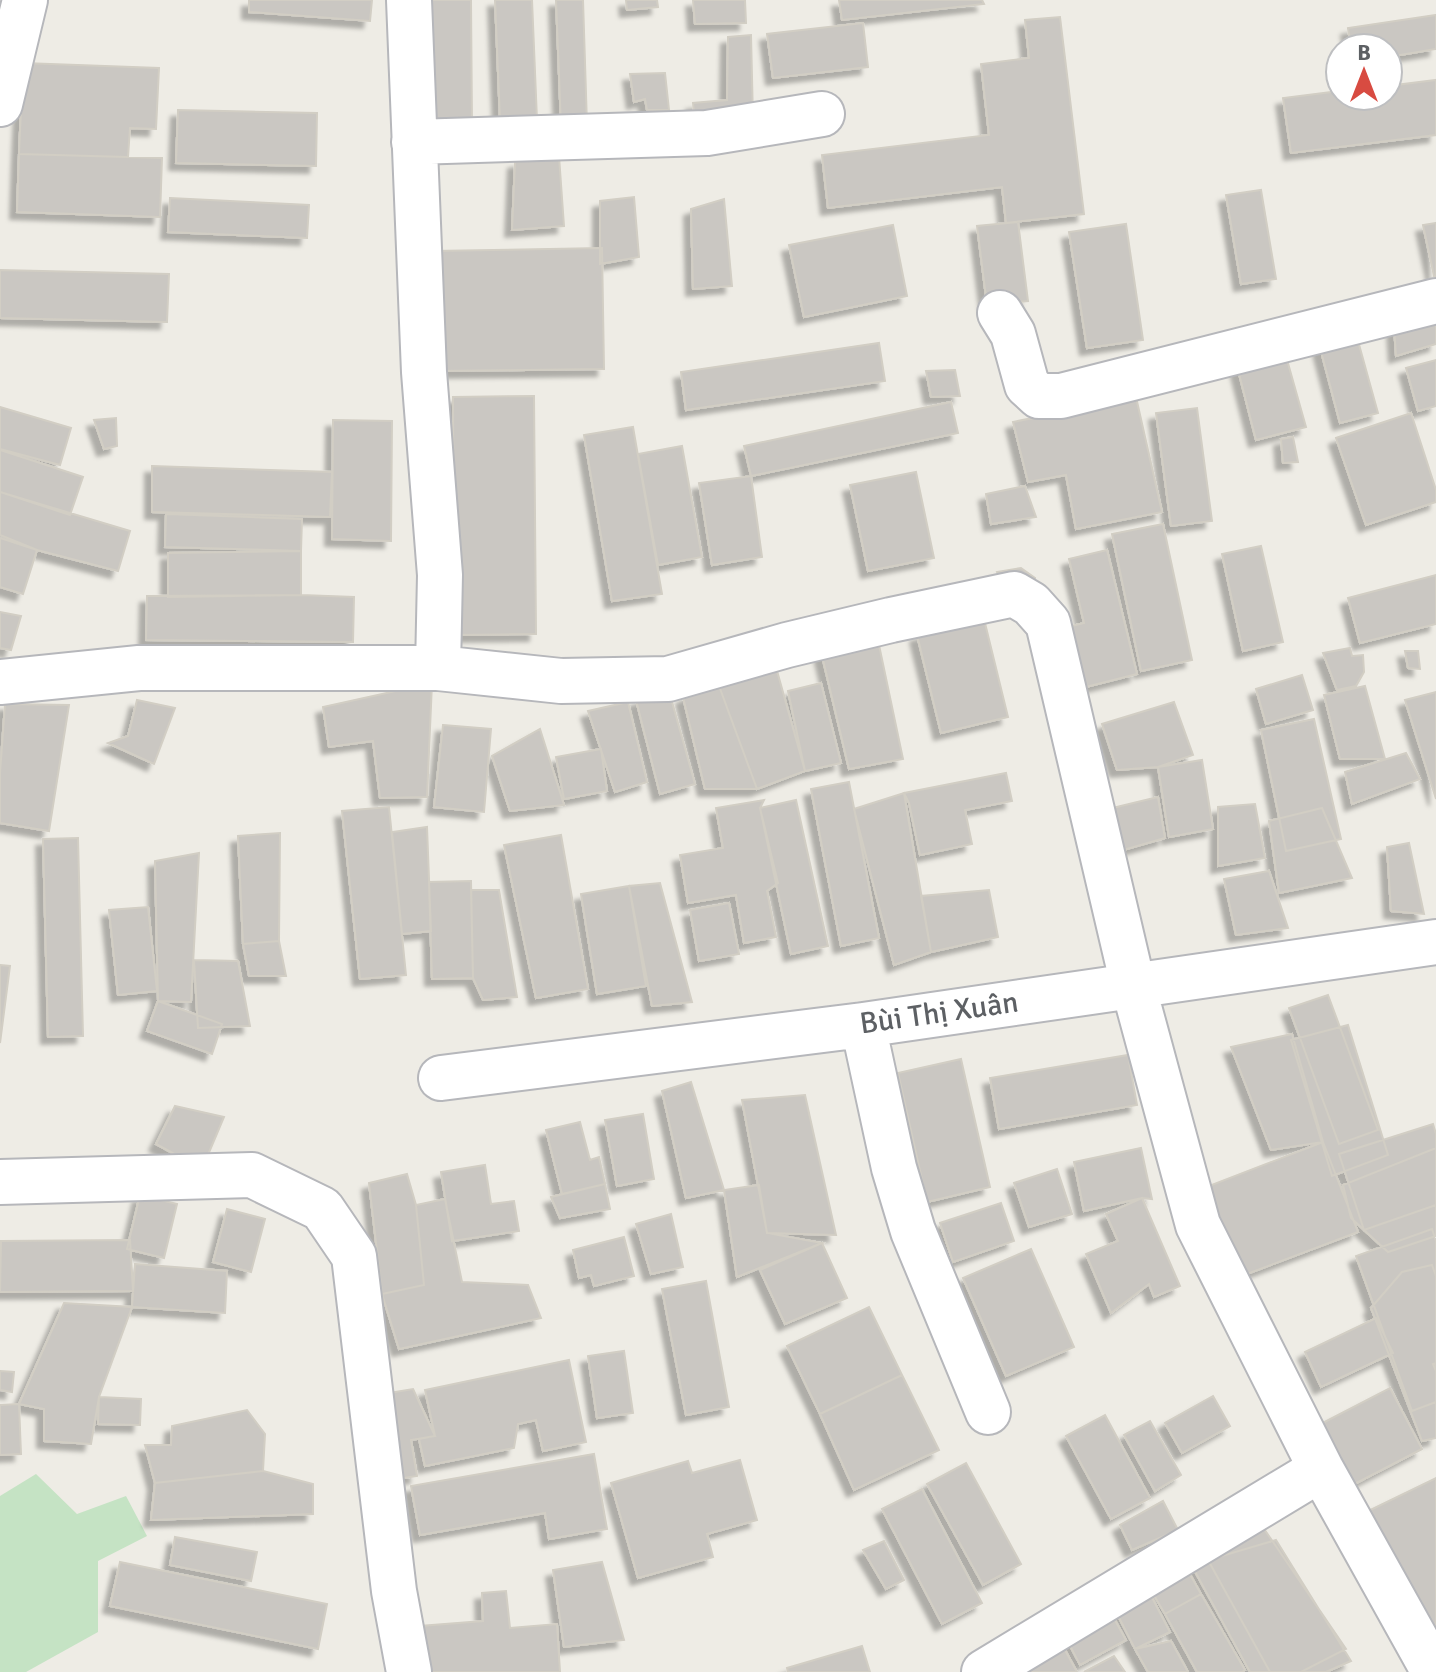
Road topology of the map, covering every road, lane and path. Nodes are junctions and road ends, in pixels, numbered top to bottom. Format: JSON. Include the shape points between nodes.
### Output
{"nodes":[{"id":1,"x":25,"y":0,"type":"edge"},
{"id":2,"x":409,"y":0,"type":"edge"},
{"id":3,"x":0,"y":104,"type":"edge"},
{"id":4,"x":822,"y":114,"type":"dead end"},
{"id":5,"x":414,"y":142,"type":"junction"},
{"id":6,"x":1436,"y":301,"type":"edge"},
{"id":7,"x":1000,"y":313,"type":"dead end"},
{"id":8,"x":438,"y":668,"type":"junction"},
{"id":9,"x":0,"y":682,"type":"edge"},
{"id":10,"x":1436,"y":942,"type":"edge"},
{"id":11,"x":1133,"y":985,"type":"junction"},
{"id":12,"x":863,"y":1025,"type":"junction"},
{"id":13,"x":441,"y":1078,"type":"dead end"},
{"id":14,"x":0,"y":1182,"type":"edge"},
{"id":15,"x":988,"y":1412,"type":"dead end"},
{"id":16,"x":1321,"y":1469,"type":"junction"},
{"id":17,"x":409,"y":1672,"type":"edge"},
{"id":18,"x":984,"y":1672,"type":"edge"},
{"id":19,"x":1434,"y":1672,"type":"edge"}],
"edges":[{"from":1,"to":3,"type":"street"},
{"from":2,"to":5,"type":"street"},
{"from":4,"to":5,"type":"street","via":[[707,133]]},
{"from":5,"to":8,"type":"street","via":[[440,575]]},
{"from":6,"to":7,"type":"street","via":[[1061,396],[1039,396],[1027,385],[1013,334]]},
{"from":8,"to":9,"type":"street","via":[[139,668]]},
{"from":8,"to":11,"type":"street","via":[[561,681],[668,679],[846,630],[1014,594],[1048,623]]},
{"from":10,"to":11,"type":"street","name":"Bùi Thị Xuân"},
{"from":11,"to":12,"type":"street","name":"Bùi Thị Xuân"},
{"from":11,"to":16,"type":"street","via":[[1198,1225]]},
{"from":12,"to":13,"type":"street","name":"Bùi Thị Xuân"},
{"from":12,"to":15,"type":"street","via":[[913,1231]]},
{"from":14,"to":17,"type":"street","via":[[252,1175],[322,1209],[354,1256],[394,1591]]},
{"from":16,"to":18,"type":"street"},
{"from":16,"to":19,"type":"street"}]}
